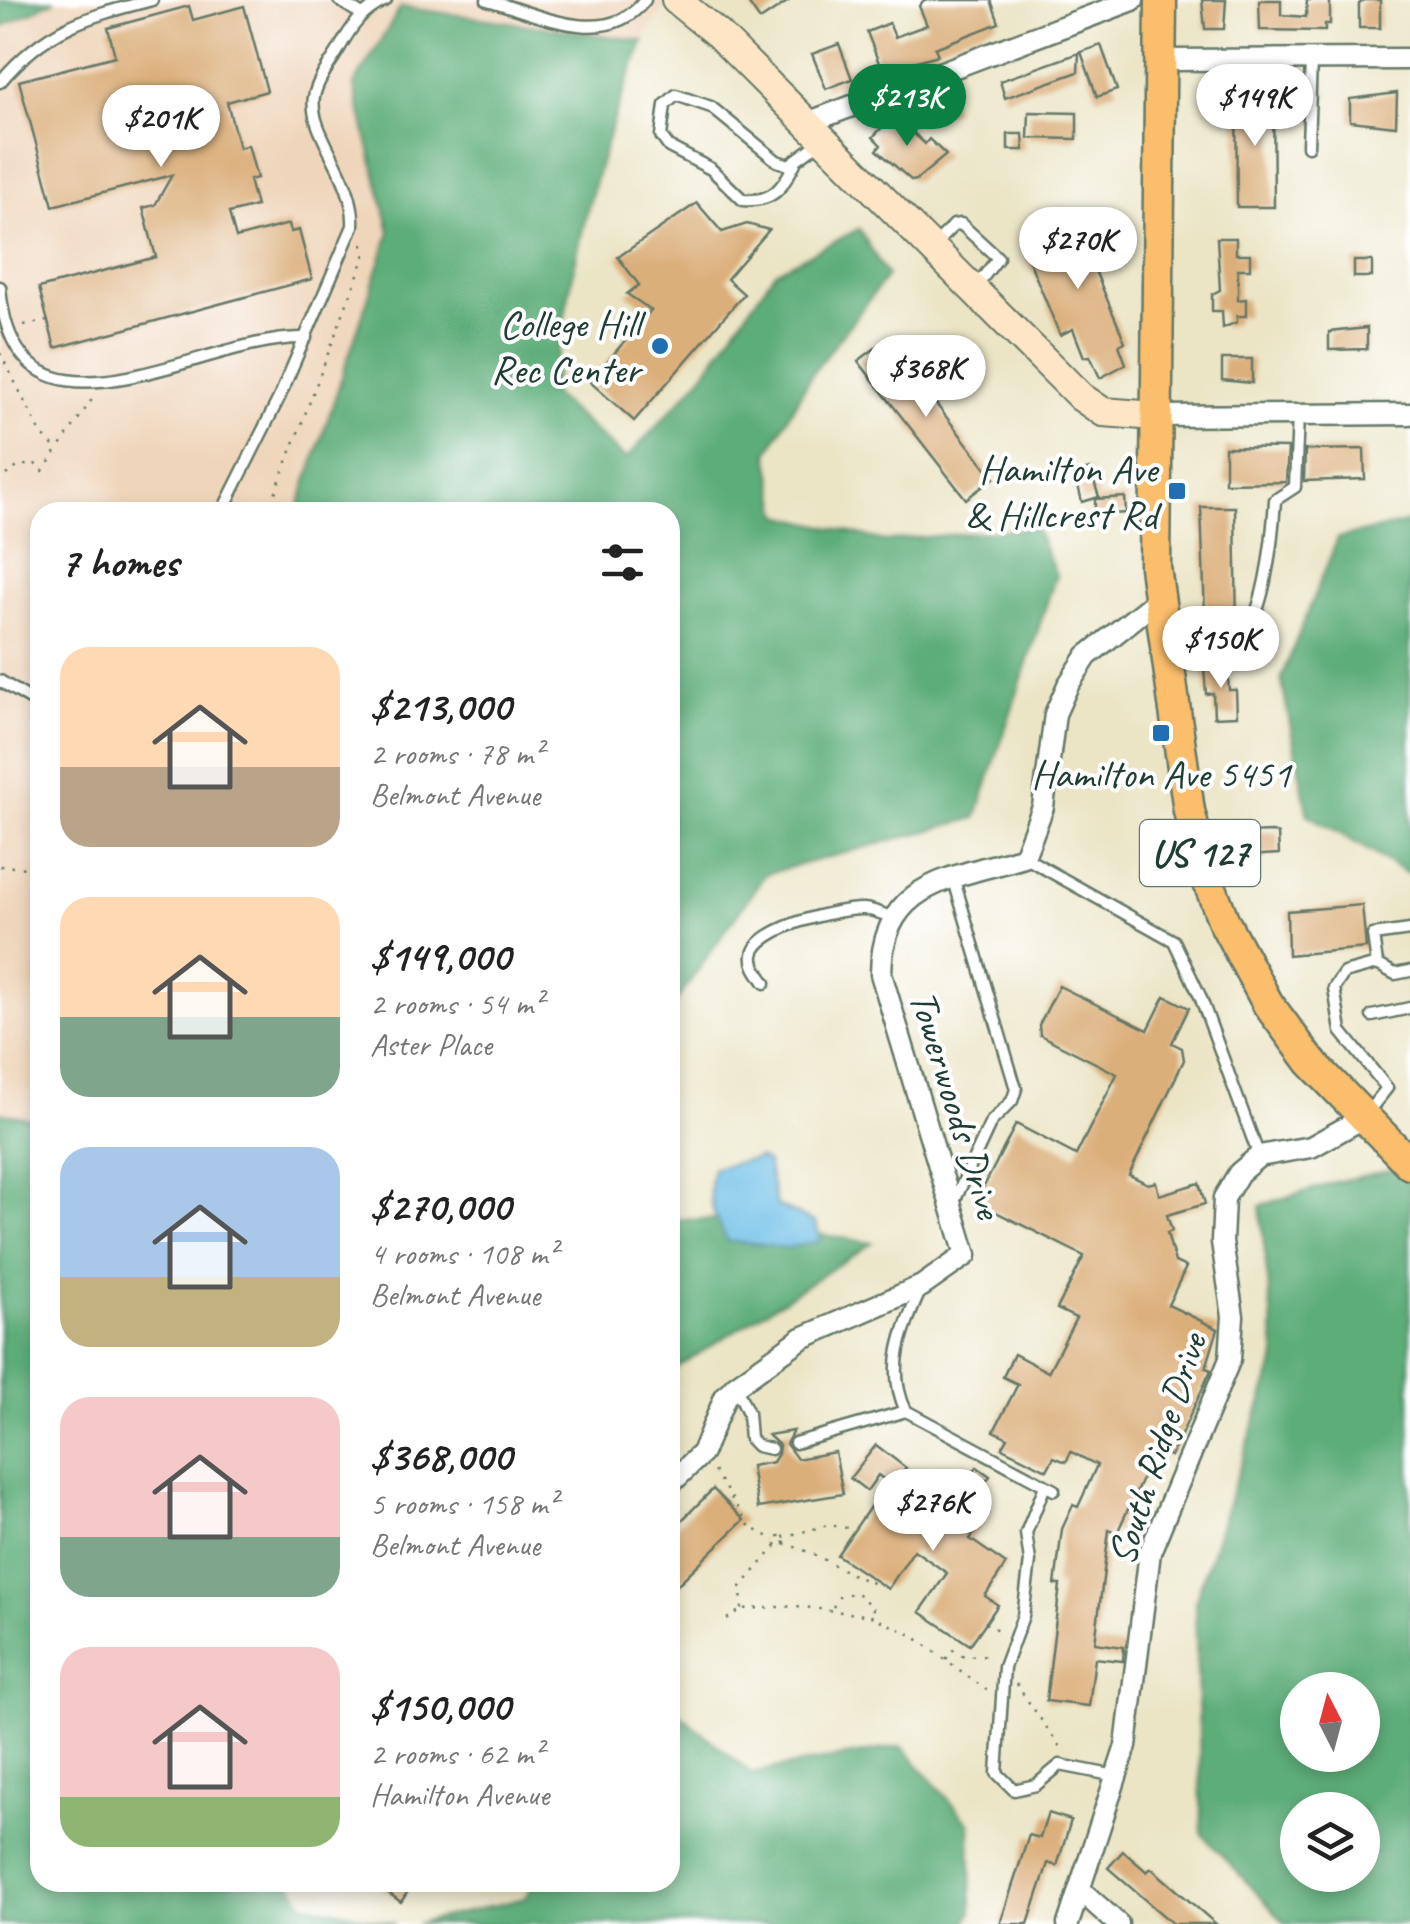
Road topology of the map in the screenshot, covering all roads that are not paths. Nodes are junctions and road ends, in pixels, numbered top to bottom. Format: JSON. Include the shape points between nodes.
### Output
{"nodes":[{"id":1,"x":152,"y":0,"type":"edge"},
{"id":2,"x":339,"y":0,"type":"edge"},
{"id":3,"x":386,"y":0,"type":"edge"},
{"id":4,"x":486,"y":0,"type":"edge"},
{"id":5,"x":645,"y":0,"type":"edge"},
{"id":6,"x":676,"y":0,"type":"edge"},
{"id":7,"x":1133,"y":0,"type":"edge"},
{"id":8,"x":1161,"y":0,"type":"edge"},
{"id":9,"x":362,"y":15,"type":"junction"},
{"id":10,"x":1410,"y":58,"type":"edge"},
{"id":11,"x":1311,"y":59,"type":"junction"},
{"id":12,"x":1162,"y":60,"type":"junction"},
{"id":13,"x":0,"y":82,"type":"edge"},
{"id":14,"x":815,"y":131,"type":"junction"},
{"id":15,"x":1308,"y":146,"type":"dead end"},
{"id":16,"x":795,"y":164,"type":"junction"},
{"id":17,"x":932,"y":248,"type":"junction"},
{"id":18,"x":0,"y":286,"type":"edge"},
{"id":19,"x":973,"y":289,"type":"junction"},
{"id":20,"x":306,"y":338,"type":"junction"},
{"id":21,"x":1410,"y":414,"type":"edge"},
{"id":22,"x":1298,"y":415,"type":"junction"},
{"id":23,"x":1156,"y":416,"type":"junction"},
{"id":24,"x":227,"y":502,"type":"edge"},
{"id":25,"x":1156,"y":601,"type":"junction"},
{"id":26,"x":1165,"y":654,"type":"junction"},
{"id":27,"x":0,"y":682,"type":"edge"},
{"id":28,"x":30,"y":699,"type":"edge"},
{"id":29,"x":1024,"y":857,"type":"junction"},
{"id":30,"x":954,"y":877,"type":"junction"},
{"id":31,"x":894,"y":918,"type":"junction"},
{"id":32,"x":1410,"y":930,"type":"edge"},
{"id":33,"x":1377,"y":964,"type":"junction"},
{"id":34,"x":1410,"y":971,"type":"edge"},
{"id":35,"x":765,"y":983,"type":"dead end"},
{"id":36,"x":1410,"y":1008,"type":"edge"},
{"id":37,"x":1372,"y":1016,"type":"dead end"},
{"id":38,"x":1364,"y":1118,"type":"junction"},
{"id":39,"x":1258,"y":1156,"type":"junction"},
{"id":40,"x":1410,"y":1164,"type":"edge"},
{"id":41,"x":952,"y":1207,"type":"junction"},
{"id":42,"x":922,"y":1286,"type":"junction"},
{"id":43,"x":735,"y":1386,"type":"junction"},
{"id":44,"x":906,"y":1411,"type":"junction"},
{"id":45,"x":795,"y":1443,"type":"dead end"},
{"id":46,"x":770,"y":1448,"type":"dead end"},
{"id":47,"x":680,"y":1474,"type":"edge"},
{"id":48,"x":1117,"y":1776,"type":"junction"},
{"id":49,"x":1080,"y":1890,"type":"junction"},
{"id":50,"x":1068,"y":1924,"type":"edge"},
{"id":51,"x":1118,"y":1924,"type":"edge"}],
"edges":[{"from":1,"to":13,"type":"lane","via":[[96,14],[34,43]]},
{"from":2,"to":9,"type":"lane"},
{"from":3,"to":9,"type":"lane"},
{"from":4,"to":5,"type":"lane","via":[[595,27],[626,20]]},
{"from":6,"to":14,"type":"street"},
{"from":7,"to":14,"type":"street"},
{"from":8,"to":12,"type":"main road","number":"US 127"},
{"from":9,"to":20,"type":"lane","via":[[315,92],[313,109],[355,200],[353,226]]},
{"from":10,"to":11,"type":"street"},
{"from":11,"to":12,"type":"street"},
{"from":11,"to":15,"type":"lane"},
{"from":12,"to":23,"type":"main road","number":"US 127"},
{"from":14,"to":16,"type":"lane"},
{"from":14,"to":17,"type":"street"},
{"from":16,"to":16,"type":"lane","via":[[778,161],[701,100],[676,95],[665,105],[660,136],[669,147],[711,169],[744,200],[773,197]]},
{"from":17,"to":19,"type":"street"},
{"from":17,"to":19,"type":"lane","via":[[961,224],[993,250],[998,258]]},
{"from":18,"to":20,"type":"lane","via":[[20,354],[34,370],[75,384],[263,340]]},
{"from":19,"to":23,"type":"street","via":[[1089,403],[1120,416]]},
{"from":20,"to":24,"type":"lane"},
{"from":21,"to":22,"type":"street"},
{"from":22,"to":23,"type":"street"},
{"from":22,"to":26,"type":"lane","via":[[1296,487],[1275,500],[1271,563],[1243,640],[1230,648]]},
{"from":23,"to":25,"type":"main road","number":"US 127"},
{"from":25,"to":26,"type":"main road","number":"US 127"},
{"from":25,"to":29,"type":"street","via":[[1087,656],[1068,685],[1056,714],[1042,807]]},
{"from":26,"to":38,"type":"main road","number":"US 127","via":[[1190,811],[1224,922],[1268,1004]]},
{"from":27,"to":28,"type":"lane"},
{"from":29,"to":30,"type":"street"},
{"from":29,"to":39,"type":"lane","via":[[1174,941]]},
{"from":30,"to":31,"type":"street","via":[[921,889]]},
{"from":30,"to":41,"type":"lane","via":[[1016,1089],[991,1122]]},
{"from":31,"to":35,"type":"lane","via":[[869,909],[841,910],[799,922],[753,951]]},
{"from":31,"to":41,"type":"street","name":"Towerwoods Drive","via":[[881,943],[881,974]]},
{"from":32,"to":33,"type":"lane","via":[[1373,935]]},
{"from":33,"to":34,"type":"lane","via":[[1395,974]]},
{"from":33,"to":38,"type":"lane","via":[[1344,973],[1334,988],[1341,1031],[1387,1088]]},
{"from":36,"to":37,"type":"lane"},
{"from":38,"to":39,"type":"street","via":[[1311,1147]]},
{"from":38,"to":40,"type":"main road","number":"US 127"},
{"from":39,"to":48,"type":"street","name":"South Ridge Drive","via":[[1224,1198],[1230,1359],[1150,1552],[1132,1710]]},
{"from":41,"to":42,"type":"street","name":"Towerwoods Drive","via":[[966,1255]]},
{"from":42,"to":43,"type":"street","name":"Towerwoods Drive","via":[[802,1338]]},
{"from":42,"to":44,"type":"lane","via":[[895,1366]]},
{"from":43,"to":46,"type":"lane","via":[[748,1412],[750,1439]]},
{"from":43,"to":47,"type":"street","name":"Towerwoods Drive","via":[[702,1453]]},
{"from":44,"to":45,"type":"lane"},
{"from":44,"to":48,"type":"lane","via":[[1049,1488],[1026,1533],[1030,1561],[1023,1616],[1004,1667],[996,1774],[1005,1785],[1026,1790],[1060,1765]]},
{"from":48,"to":49,"type":"street","name":"South Ridge Drive"},
{"from":49,"to":50,"type":"street","name":"South Ridge Drive"},
{"from":49,"to":51,"type":"street"}]}
